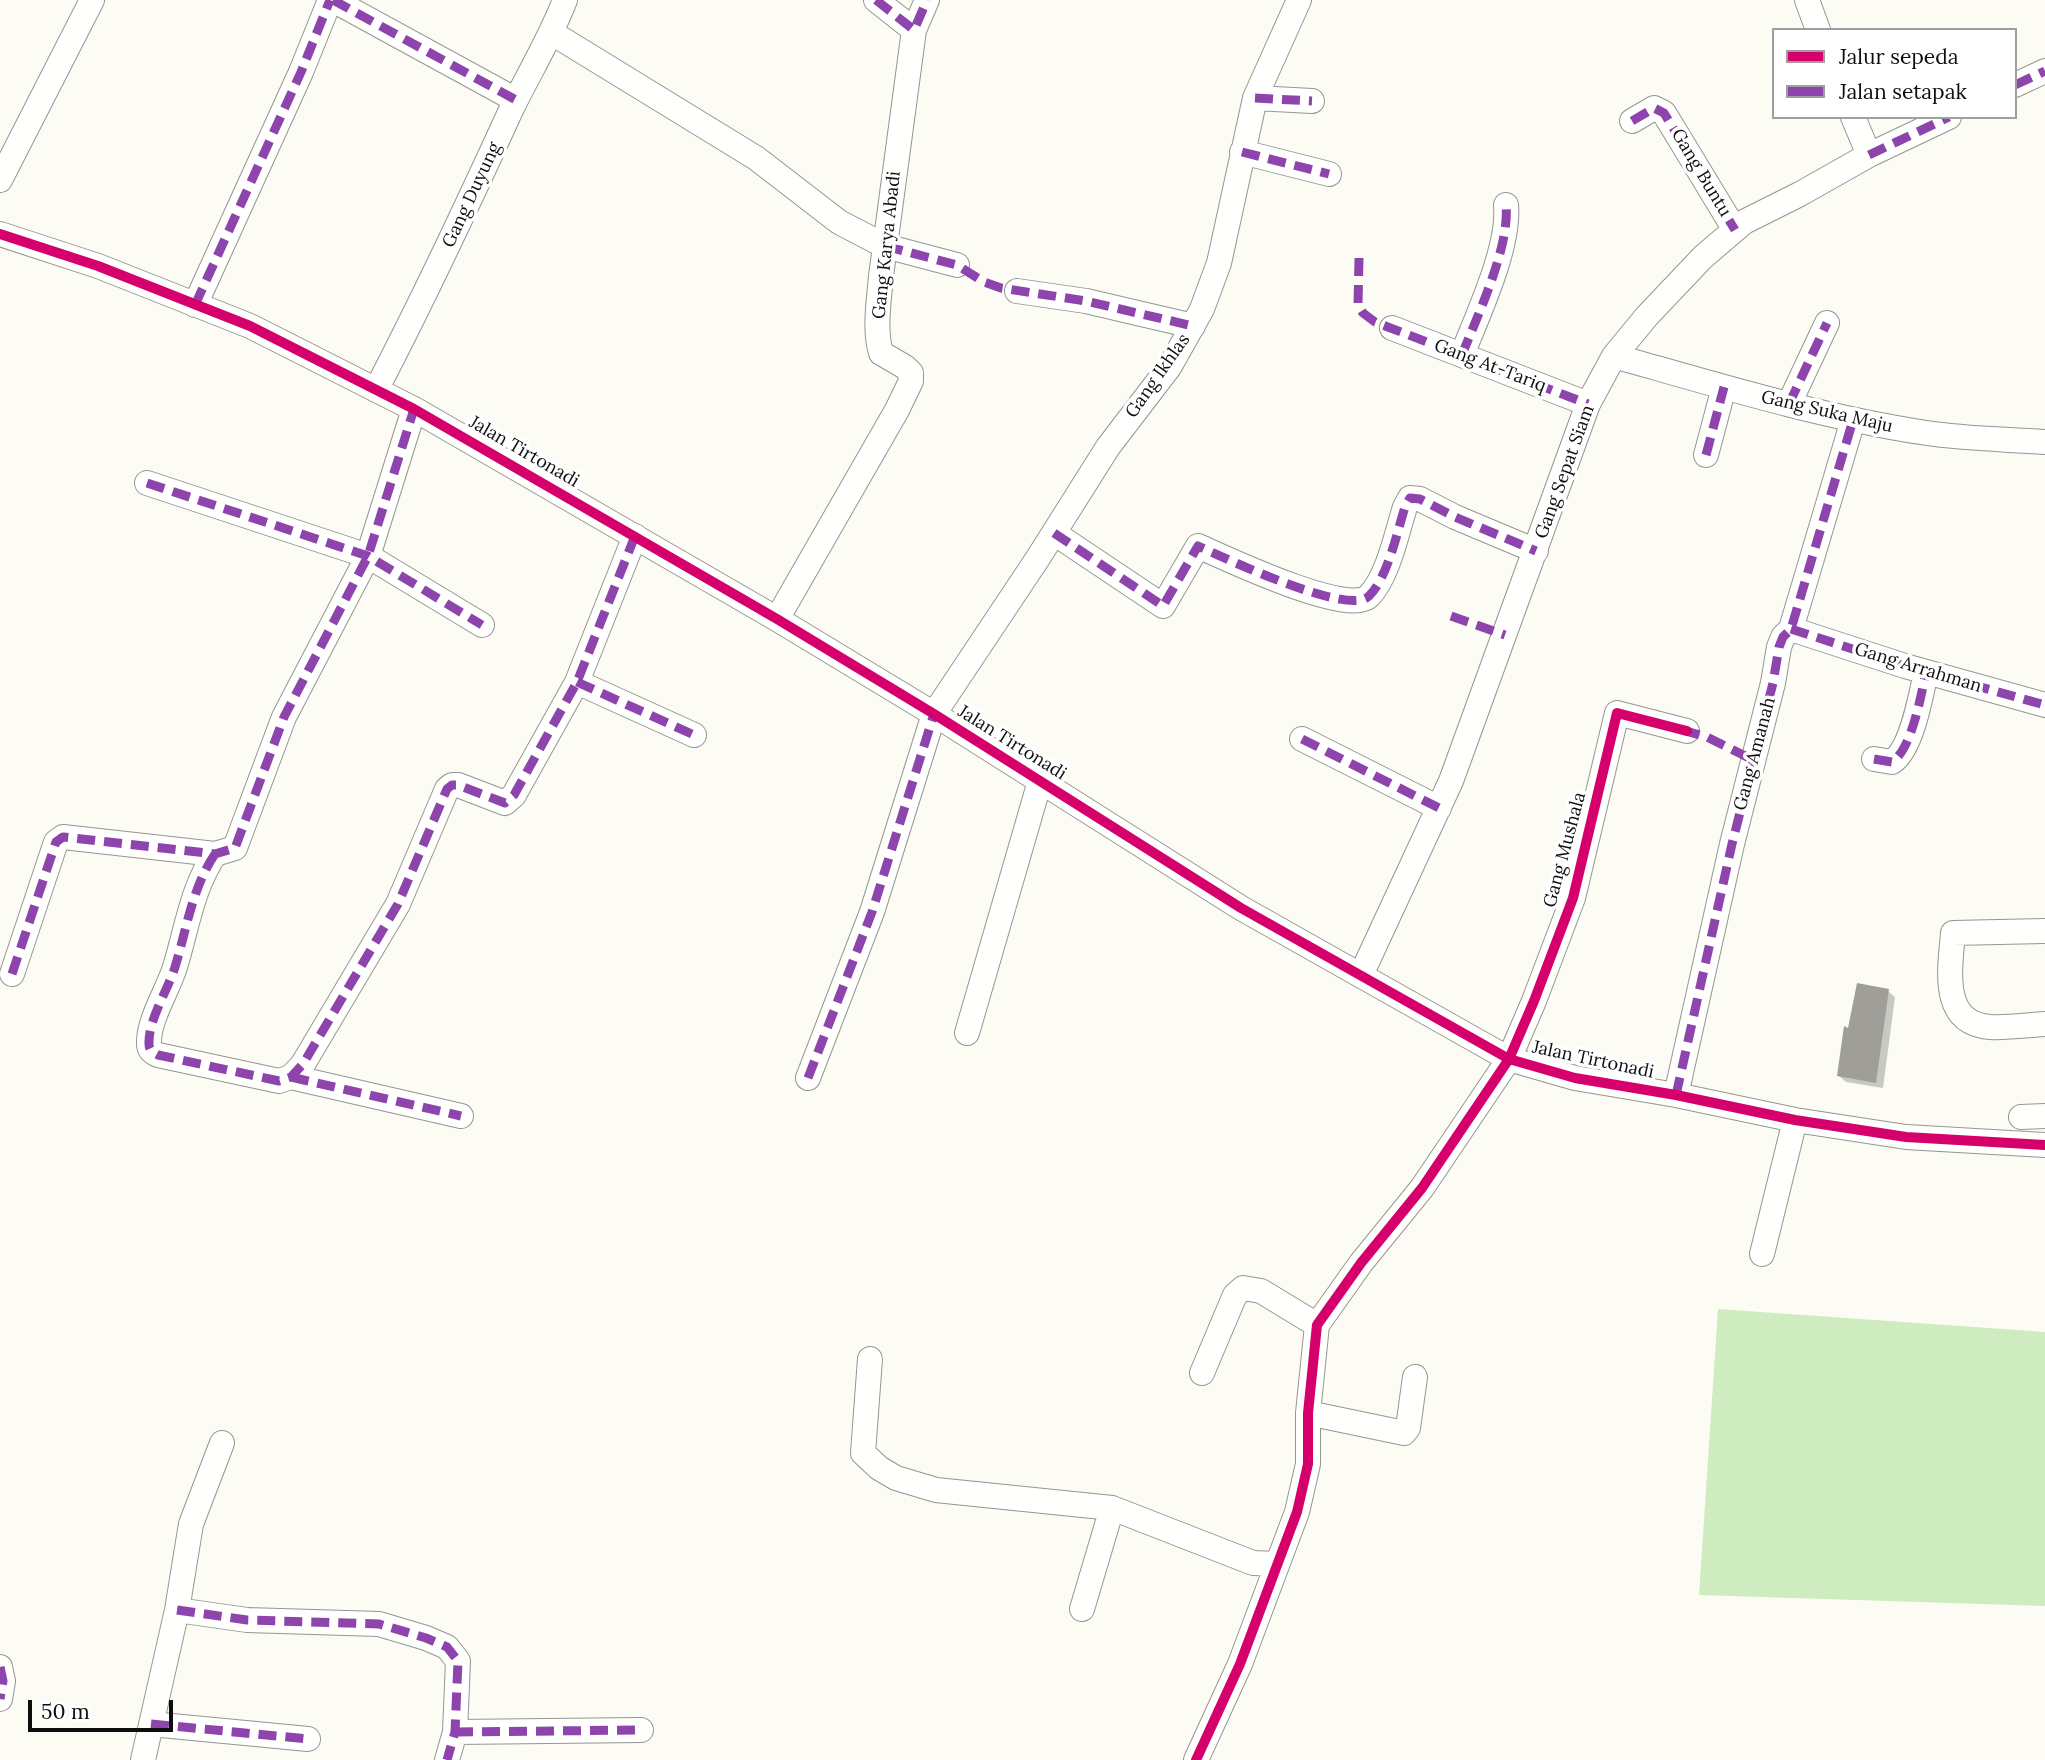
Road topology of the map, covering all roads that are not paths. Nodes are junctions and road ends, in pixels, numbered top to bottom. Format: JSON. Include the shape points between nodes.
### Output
{"nodes":[{"id":1,"x":92,"y":0,"type":"edge"},
{"id":2,"x":331,"y":0,"type":"edge"},
{"id":3,"x":565,"y":0,"type":"edge"},
{"id":4,"x":876,"y":0,"type":"edge"},
{"id":5,"x":927,"y":0,"type":"edge"},
{"id":6,"x":1299,"y":0,"type":"edge"},
{"id":7,"x":1807,"y":0,"type":"edge"},
{"id":8,"x":1817,"y":28,"type":"edge"},
{"id":9,"x":914,"y":30,"type":"junction"},
{"id":10,"x":552,"y":33,"type":"junction"},
{"id":11,"x":2045,"y":71,"type":"edge"},
{"id":12,"x":2017,"y":84,"type":"edge"},
{"id":13,"x":1255,"y":98,"type":"junction"},
{"id":14,"x":516,"y":100,"type":"junction"},
{"id":15,"x":1312,"y":101,"type":"dead end"},
{"id":16,"x":1854,"y":119,"type":"edge"},
{"id":17,"x":1945,"y":119,"type":"edge"},
{"id":18,"x":1632,"y":121,"type":"dead end"},
{"id":19,"x":1242,"y":152,"type":"junction"},
{"id":20,"x":1869,"y":155,"type":"junction"},
{"id":21,"x":1329,"y":174,"type":"dead end"},
{"id":22,"x":0,"y":180,"type":"edge"},
{"id":23,"x":1506,"y":205,"type":"dead end"},
{"id":24,"x":1735,"y":230,"type":"junction"},
{"id":25,"x":0,"y":234,"type":"edge"},
{"id":26,"x":885,"y":247,"type":"junction"},
{"id":27,"x":957,"y":265,"type":"dead end"},
{"id":28,"x":1017,"y":291,"type":"dead end"},
{"id":29,"x":195,"y":305,"type":"junction"},
{"id":30,"x":1827,"y":323,"type":"dead end"},
{"id":31,"x":1193,"y":326,"type":"junction"},
{"id":32,"x":1391,"y":328,"type":"dead end"},
{"id":33,"x":1462,"y":355,"type":"junction"},
{"id":34,"x":1614,"y":356,"type":"junction"},
{"id":35,"x":1724,"y":387,"type":"junction"},
{"id":36,"x":376,"y":390,"type":"junction"},
{"id":37,"x":1588,"y":404,"type":"junction"},
{"id":38,"x":1790,"y":404,"type":"junction"},
{"id":39,"x":414,"y":410,"type":"junction"},
{"id":40,"x":1853,"y":420,"type":"junction"},
{"id":41,"x":2045,"y":442,"type":"edge"},
{"id":42,"x":1706,"y":455,"type":"dead end"},
{"id":43,"x":147,"y":483,"type":"dead end"},
{"id":44,"x":1054,"y":533,"type":"junction"},
{"id":45,"x":635,"y":536,"type":"junction"},
{"id":46,"x":1536,"y":551,"type":"junction"},
{"id":47,"x":368,"y":556,"type":"junction"},
{"id":48,"x":777,"y":620,"type":"junction"},
{"id":49,"x":482,"y":625,"type":"dead end"},
{"id":50,"x":1791,"y":629,"type":"junction"},
{"id":51,"x":1926,"y":672,"type":"junction"},
{"id":52,"x":577,"y":682,"type":"junction"},
{"id":53,"x":2045,"y":705,"type":"edge"},
{"id":54,"x":934,"y":715,"type":"junction"},
{"id":55,"x":1687,"y":731,"type":"dead end"},
{"id":56,"x":694,"y":734,"type":"dead end"},
{"id":57,"x":1302,"y":739,"type":"dead end"},
{"id":58,"x":1874,"y":759,"type":"dead end"},
{"id":59,"x":1040,"y":781,"type":"junction"},
{"id":60,"x":1439,"y":808,"type":"junction"},
{"id":61,"x":215,"y":854,"type":"junction"},
{"id":62,"x":2045,"y":931,"type":"edge"},
{"id":63,"x":12,"y":974,"type":"dead end"},
{"id":64,"x":1360,"y":975,"type":"junction"},
{"id":65,"x":2045,"y":1024,"type":"edge"},
{"id":66,"x":967,"y":1032,"type":"dead end"},
{"id":67,"x":1509,"y":1059,"type":"junction"},
{"id":68,"x":291,"y":1077,"type":"junction"},
{"id":69,"x":808,"y":1078,"type":"dead end"},
{"id":70,"x":1676,"y":1094,"type":"junction"},
{"id":71,"x":461,"y":1116,"type":"dead end"},
{"id":72,"x":1795,"y":1120,"type":"junction"},
{"id":73,"x":2045,"y":1145,"type":"edge"},
{"id":74,"x":1762,"y":1254,"type":"dead end"},
{"id":75,"x":1317,"y":1325,"type":"junction"},
{"id":76,"x":870,"y":1359,"type":"dead end"},
{"id":77,"x":1202,"y":1373,"type":"dead end"},
{"id":78,"x":1415,"y":1377,"type":"dead end"},
{"id":79,"x":1308,"y":1413,"type":"junction"},
{"id":80,"x":222,"y":1443,"type":"dead end"},
{"id":81,"x":1112,"y":1508,"type":"junction"},
{"id":82,"x":1277,"y":1564,"type":"junction"},
{"id":83,"x":1082,"y":1609,"type":"dead end"},
{"id":84,"x":177,"y":1610,"type":"junction"},
{"id":85,"x":0,"y":1667,"type":"edge"},
{"id":86,"x":0,"y":1699,"type":"edge"},
{"id":87,"x":151,"y":1724,"type":"junction"},
{"id":88,"x":641,"y":1730,"type":"dead end"},
{"id":89,"x":455,"y":1732,"type":"junction"},
{"id":90,"x":308,"y":1739,"type":"dead end"},
{"id":91,"x":143,"y":1760,"type":"edge"},
{"id":92,"x":447,"y":1760,"type":"edge"},
{"id":93,"x":1196,"y":1760,"type":"edge"}],
"edges":[{"from":1,"to":22,"type":"street"},
{"from":2,"to":14,"type":"street"},
{"from":2,"to":29,"type":"street"},
{"from":3,"to":10,"type":"street","name":"Gang Duyung"},
{"from":4,"to":9,"type":"street"},
{"from":5,"to":9,"type":"street","name":"Gang Karya Abadi"},
{"from":6,"to":13,"type":"street","name":"Gang Ikhlas"},
{"from":7,"to":8,"type":"street"},
{"from":9,"to":26,"type":"street","name":"Gang Karya Abadi"},
{"from":10,"to":14,"type":"street","name":"Gang Duyung"},
{"from":10,"to":26,"type":"street","via":[[745,151],[838,222]]},
{"from":11,"to":12,"type":"street"},
{"from":13,"to":15,"type":"street"},
{"from":13,"to":19,"type":"street","name":"Gang Ikhlas"},
{"from":14,"to":36,"type":"street","name":"Gang Duyung"},
{"from":16,"to":20,"type":"street"},
{"from":17,"to":20,"type":"street","name":"Gang Sepat Siam"},
{"from":18,"to":24,"type":"street","name":"Gang Buntu","via":[[1654,108],[1664,113]]},
{"from":19,"to":21,"type":"street"},
{"from":19,"to":31,"type":"street","name":"Gang Ikhlas","via":[[1219,263]]},
{"from":20,"to":24,"type":"street","name":"Gang Sepat Siam"},
{"from":23,"to":33,"type":"street","via":[[1508,222]]},
{"from":24,"to":34,"type":"street","name":"Gang Sepat Siam","via":[[1703,257]]},
{"from":25,"to":29,"type":"street","name":"Jalan Tirtonadi","via":[[99,266]]},
{"from":26,"to":27,"type":"street"},
{"from":26,"to":48,"type":"street","name":"Gang Karya Abadi","via":[[878,341],[881,353],[905,367],[911,381]]},
{"from":28,"to":31,"type":"street","via":[[1086,301]]},
{"from":29,"to":36,"type":"street","name":"Jalan Tirtonadi","via":[[250,326]]},
{"from":30,"to":38,"type":"street"},
{"from":31,"to":44,"type":"street","name":"Gang Ikhlas"},
{"from":32,"to":33,"type":"street","name":"Gang At-Tariq"},
{"from":33,"to":37,"type":"street","name":"Gang At-Tariq"},
{"from":34,"to":35,"type":"street","name":"Gang Suka Maju"},
{"from":34,"to":37,"type":"street","name":"Gang Sepat Siam"},
{"from":35,"to":38,"type":"street","name":"Gang Suka Maju"},
{"from":35,"to":42,"type":"street"},
{"from":36,"to":39,"type":"street","name":"Jalan Tirtonadi"},
{"from":37,"to":46,"type":"street","name":"Gang Sepat Siam"},
{"from":38,"to":40,"type":"street","name":"Gang Suka Maju"},
{"from":39,"to":45,"type":"street","name":"Jalan Tirtonadi"},
{"from":39,"to":47,"type":"street"},
{"from":40,"to":41,"type":"street","name":"Gang Suka Maju","via":[[1953,437]]},
{"from":40,"to":50,"type":"street","name":"Gang Amanah"},
{"from":43,"to":47,"type":"street"},
{"from":44,"to":46,"type":"street","via":[[1163,606],[1198,546],[1315,593],[1362,602],[1386,566],[1410,498]]},
{"from":44,"to":54,"type":"street","name":"Gang Ikhlas"},
{"from":45,"to":48,"type":"street","name":"Jalan Tirtonadi"},
{"from":45,"to":52,"type":"street"},
{"from":46,"to":60,"type":"street","name":"Gang Sepat Siam"},
{"from":47,"to":49,"type":"street"},
{"from":47,"to":61,"type":"street","via":[[284,717],[242,836],[235,848]]},
{"from":48,"to":54,"type":"street","name":"Jalan Tirtonadi"},
{"from":50,"to":51,"type":"street","name":"Gang Arrahman"},
{"from":50,"to":70,"type":"street","name":"Gang Amanah","via":[[1779,647]]},
{"from":51,"to":53,"type":"street","name":"Gang Arrahman"},
{"from":51,"to":58,"type":"street","via":[[1915,722],[1898,759]]},
{"from":52,"to":56,"type":"street"},
{"from":52,"to":68,"type":"street","via":[[510,800],[505,803],[458,785],[447,789],[398,904],[317,1043]]},
{"from":54,"to":59,"type":"street","name":"Jalan Tirtonadi"},
{"from":54,"to":69,"type":"street","name":"Gang Ikhlas","via":[[872,912]]},
{"from":55,"to":67,"type":"street","name":"Gang Mushala","via":[[1617,713],[1573,898]]},
{"from":57,"to":60,"type":"street"},
{"from":59,"to":64,"type":"street","name":"Jalan Tirtonadi","via":[[1241,908]]},
{"from":59,"to":66,"type":"street"},
{"from":60,"to":64,"type":"street","name":"Gang Sepat Siam"},
{"from":61,"to":63,"type":"street","via":[[63,837],[57,842]]},
{"from":61,"to":68,"type":"street","via":[[196,888],[148,1047],[158,1055],[279,1081]]},
{"from":62,"to":65,"type":"street","via":[[1953,933],[1950,972],[1951,996],[1958,1012],[1974,1023],[1990,1027]]},
{"from":64,"to":67,"type":"street","name":"Jalan Tirtonadi"},
{"from":67,"to":70,"type":"street","name":"Jalan Tirtonadi","via":[[1575,1078]]},
{"from":67,"to":75,"type":"street","via":[[1422,1188]]},
{"from":68,"to":71,"type":"street"},
{"from":70,"to":72,"type":"street","name":"Jalan Tirtonadi"},
{"from":72,"to":73,"type":"street","name":"Jalan Tirtonadi","via":[[1906,1137]]},
{"from":72,"to":74,"type":"street"},
{"from":75,"to":77,"type":"street","via":[[1261,1292],[1244,1289],[1235,1295]]},
{"from":75,"to":79,"type":"street"},
{"from":76,"to":81,"type":"street","via":[[863,1453],[878,1468],[936,1490]]},
{"from":78,"to":79,"type":"street","via":[[1404,1433]]},
{"from":79,"to":82,"type":"street","via":[[1308,1464],[1297,1512]]},
{"from":80,"to":84,"type":"street","via":[[191,1524]]},
{"from":81,"to":82,"type":"street","via":[[1253,1563]]},
{"from":81,"to":83,"type":"street"},
{"from":82,"to":93,"type":"street","via":[[1240,1664]]},
{"from":84,"to":87,"type":"street"},
{"from":84,"to":89,"type":"street","via":[[247,1620],[379,1624],[447,1647],[458,1661]]},
{"from":85,"to":86,"type":"street"},
{"from":87,"to":90,"type":"street"},
{"from":87,"to":91,"type":"street"},
{"from":88,"to":89,"type":"street"},
{"from":89,"to":92,"type":"street"}]}
